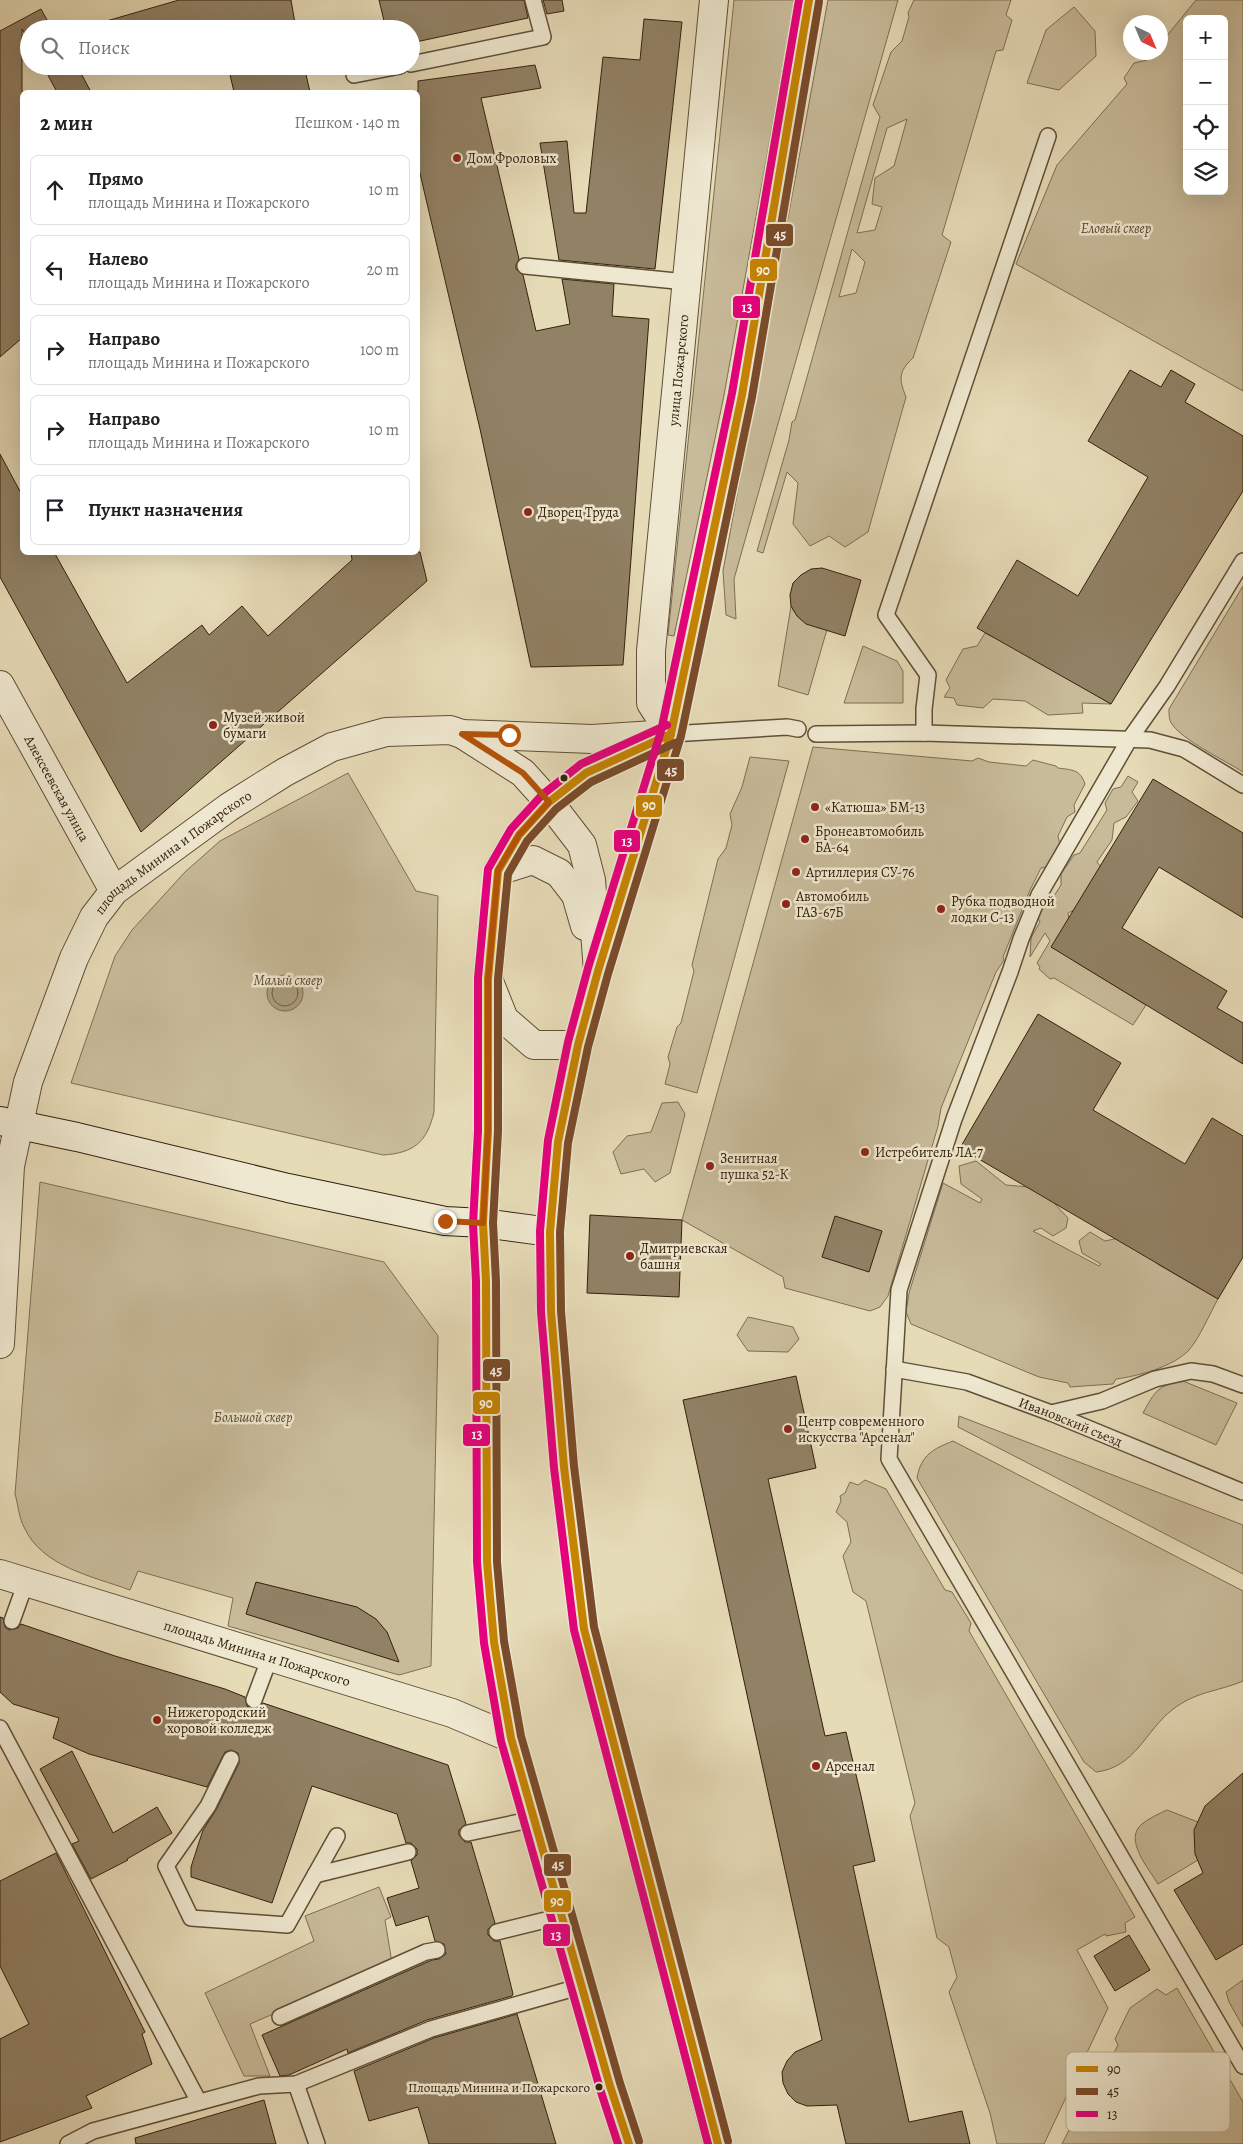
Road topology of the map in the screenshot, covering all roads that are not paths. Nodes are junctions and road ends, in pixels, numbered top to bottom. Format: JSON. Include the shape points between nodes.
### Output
{"nodes":[{"id":1,"x":533,"y":0,"type":"edge"},
{"id":2,"x":714,"y":0,"type":"edge"},
{"id":3,"x":809,"y":0,"type":"edge"},
{"id":4,"x":420,"y":62,"type":"edge"},
{"id":5,"x":1048,"y":136,"type":"dead end"},
{"id":6,"x":525,"y":266,"type":"dead end"},
{"id":7,"x":686,"y":282,"type":"junction"},
{"id":8,"x":1243,"y":561,"type":"edge"},
{"id":9,"x":0,"y":685,"type":"edge"},
{"id":10,"x":798,"y":729,"type":"dead end"},
{"id":11,"x":924,"y":733,"type":"junction"},
{"id":12,"x":462,"y":734,"type":"junction"},
{"id":13,"x":671,"y":734,"type":"junction"},
{"id":14,"x":816,"y":734,"type":"dead end"},
{"id":15,"x":1129,"y":740,"type":"junction"},
{"id":16,"x":1243,"y":784,"type":"edge"},
{"id":17,"x":549,"y":802,"type":"junction"},
{"id":18,"x":498,"y":870,"type":"junction"},
{"id":19,"x":114,"y":892,"type":"junction"},
{"id":20,"x":598,"y":971,"type":"junction"},
{"id":21,"x":488,"y":979,"type":"junction"},
{"id":22,"x":578,"y":1045,"type":"junction"},
{"id":23,"x":10,"y":1123,"type":"edge"},
{"id":24,"x":483,"y":1223,"type":"junction"},
{"id":25,"x":550,"y":1232,"type":"junction"},
{"id":26,"x":0,"y":1344,"type":"edge"},
{"id":27,"x":894,"y":1370,"type":"junction"},
{"id":28,"x":1243,"y":1385,"type":"edge"},
{"id":29,"x":1051,"y":1413,"type":"junction"},
{"id":30,"x":1243,"y":1492,"type":"edge"},
{"id":31,"x":0,"y":1574,"type":"edge"},
{"id":32,"x":26,"y":1582,"type":"junction"},
{"id":33,"x":12,"y":1621,"type":"dead end"},
{"id":34,"x":270,"y":1657,"type":"junction"},
{"id":35,"x":254,"y":1700,"type":"dead end"},
{"id":36,"x":0,"y":1728,"type":"edge"},
{"id":37,"x":511,"y":1738,"type":"junction"},
{"id":38,"x":231,"y":1759,"type":"dead end"},
{"id":39,"x":534,"y":1819,"type":"junction"},
{"id":40,"x":468,"y":1833,"type":"dead end"},
{"id":41,"x":337,"y":1836,"type":"dead end"},
{"id":42,"x":408,"y":1852,"type":"dead end"},
{"id":43,"x":315,"y":1875,"type":"junction"},
{"id":44,"x":562,"y":1916,"type":"junction"},
{"id":45,"x":497,"y":1932,"type":"dead end"},
{"id":46,"x":437,"y":1950,"type":"dead end"},
{"id":47,"x":582,"y":1986,"type":"junction"},
{"id":48,"x":280,"y":2017,"type":"dead end"},
{"id":49,"x":1243,"y":2066,"type":"edge"},
{"id":50,"x":296,"y":2084,"type":"junction"},
{"id":51,"x":200,"y":2102,"type":"junction"},
{"id":52,"x":68,"y":2144,"type":"edge"},
{"id":53,"x":317,"y":2144,"type":"edge"},
{"id":54,"x":629,"y":2144,"type":"edge"},
{"id":55,"x":718,"y":2144,"type":"edge"}],
"edges":[{"from":1,"to":4,"type":"lane","via":[[543,37]]},
{"from":2,"to":7,"type":"street","name":"улица Пожарского"},
{"from":3,"to":13,"type":"street","via":[[742,395]]},
{"from":5,"to":11,"type":"lane","via":[[886,615],[928,675]]},
{"from":6,"to":7,"type":"lane"},
{"from":7,"to":13,"type":"street","name":"улица Пожарского","via":[[651,651],[650,703]]},
{"from":8,"to":15,"type":"lane","via":[[1167,686]]},
{"from":9,"to":19,"type":"street","name":"Алексеевская улица"},
{"from":10,"to":13,"type":"lane"},
{"from":11,"to":14,"type":"lane"},
{"from":11,"to":15,"type":"lane"},
{"from":12,"to":13,"type":"street","name":"площадь Минина и Пожарского","via":[[592,739]]},
{"from":12,"to":17,"type":"street","name":"площадь Минина и Пожарского","via":[[523,773]]},
{"from":12,"to":19,"type":"street","name":"площадь Минина и Пожарского","via":[[450,730],[386,732],[332,747],[229,807]]},
{"from":13,"to":17,"type":"street","via":[[586,773]]},
{"from":13,"to":20,"type":"street","name":"площадь Минина и Пожарского"},
{"from":15,"to":16,"type":"lane","via":[[1150,740],[1184,749]]},
{"from":15,"to":27,"type":"lane","via":[[1039,895],[1021,939],[954,1119],[899,1290]]},
{"from":17,"to":18,"type":"street","via":[[519,835]]},
{"from":17,"to":20,"type":"street","name":"площадь Минина и Пожарского","via":[[582,845],[591,880]]},
{"from":18,"to":20,"type":"street","via":[[533,860],[559,873],[576,895]]},
{"from":18,"to":21,"type":"street"},
{"from":19,"to":23,"type":"street","name":"площадь Минина и Пожарского","via":[[94,918],[74,958]]},
{"from":20,"to":22,"type":"street","name":"площадь Минина и Пожарского"},
{"from":21,"to":22,"type":"street","via":[[504,1018],[534,1045]]},
{"from":21,"to":24,"type":"street","via":[[488,1131]]},
{"from":22,"to":25,"type":"street","name":"площадь Минина и Пожарского","via":[[558,1142]]},
{"from":23,"to":24,"type":"street","via":[[445,1221]]},
{"from":23,"to":26,"type":"street","name":"площадь Минина и Пожарского"},
{"from":24,"to":25,"type":"street"},
{"from":24,"to":37,"type":"street","via":[[487,1562],[494,1642]]},
{"from":25,"to":55,"type":"street","name":"площадь Минина и Пожарского","via":[[551,1311],[563,1458],[584,1629]]},
{"from":27,"to":29,"type":"lane","name":"Ивановский съезд","via":[[967,1382]]},
{"from":27,"to":49,"type":"lane","via":[[889,1459]]},
{"from":28,"to":29,"type":"lane","via":[[1213,1374],[1191,1371],[1155,1378],[1102,1402]]},
{"from":29,"to":30,"type":"lane","name":"Ивановский съезд"},
{"from":31,"to":32,"type":"street","name":"площадь Минина и Пожарского"},
{"from":32,"to":33,"type":"lane"},
{"from":32,"to":34,"type":"street","name":"площадь Минина и Пожарского"},
{"from":34,"to":35,"type":"lane"},
{"from":34,"to":37,"type":"street","name":"площадь Минина и Пожарского","via":[[452,1713]]},
{"from":36,"to":51,"type":"lane"},
{"from":37,"to":39,"type":"street"},
{"from":38,"to":43,"type":"lane","via":[[208,1806],[166,1866],[191,1918],[286,1924]]},
{"from":39,"to":40,"type":"lane"},
{"from":39,"to":44,"type":"street"},
{"from":41,"to":43,"type":"lane"},
{"from":42,"to":43,"type":"lane"},
{"from":44,"to":45,"type":"lane"},
{"from":44,"to":47,"type":"street"},
{"from":46,"to":48,"type":"lane"},
{"from":47,"to":50,"type":"lane","via":[[431,2028]]},
{"from":47,"to":54,"type":"street"},
{"from":50,"to":51,"type":"lane","via":[[258,2086]]},
{"from":50,"to":53,"type":"lane"},
{"from":51,"to":52,"type":"lane","via":[[93,2132]]}]}
